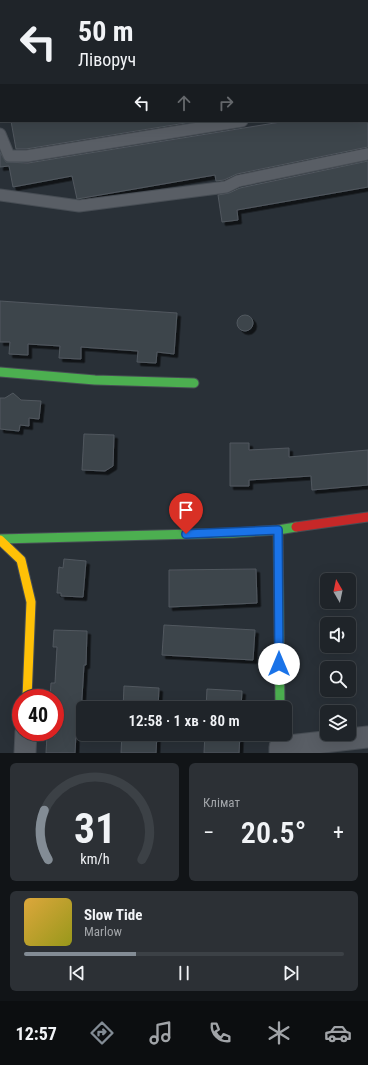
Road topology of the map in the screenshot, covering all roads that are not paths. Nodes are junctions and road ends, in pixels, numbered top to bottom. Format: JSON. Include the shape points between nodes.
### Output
{"nodes":[{"id":1,"x":236,"y":122,"type":"edge"},
{"id":2,"x":0,"y":134,"type":"edge"},
{"id":3,"x":368,"y":154,"type":"edge"},
{"id":4,"x":0,"y":195,"type":"edge"},
{"id":5,"x":0,"y":372,"type":"edge"},
{"id":6,"x":194,"y":383,"type":"dead end"},
{"id":7,"x":368,"y":516,"type":"edge"},
{"id":8,"x":278,"y":530,"type":"junction"},
{"id":9,"x":0,"y":539,"type":"edge"},
{"id":10,"x":27,"y":689,"type":"edge"},
{"id":11,"x":280,"y":701,"type":"edge"},
{"id":12,"x":368,"y":737,"type":"edge"},
{"id":13,"x":26,"y":741,"type":"edge"},
{"id":14,"x":280,"y":745,"type":"edge"},
{"id":15,"x":25,"y":753,"type":"edge"}],
"edges":[{"from":1,"to":2,"type":"lane","via":[[27,156],[9,156]]},
{"from":3,"to":4,"type":"lane","via":[[238,181],[226,187],[80,206]]},
{"from":5,"to":6,"type":"street","via":[[95,380]]},
{"from":7,"to":8,"type":"street"},
{"from":8,"to":9,"type":"street"},
{"from":8,"to":11,"type":"street"},
{"from":9,"to":10,"type":"street","via":[[21,560],[31,602]]},
{"from":12,"to":14,"type":"street"},
{"from":13,"to":15,"type":"street"}]}
